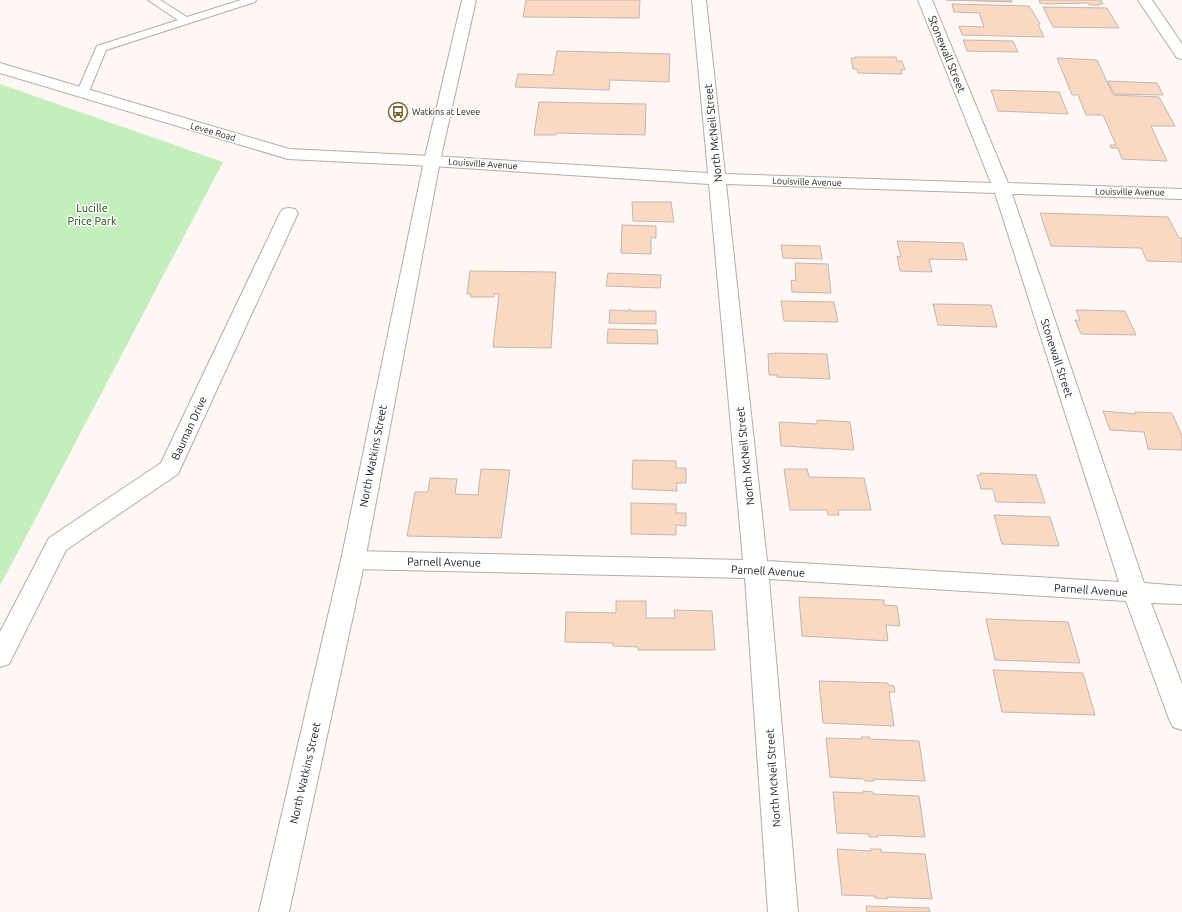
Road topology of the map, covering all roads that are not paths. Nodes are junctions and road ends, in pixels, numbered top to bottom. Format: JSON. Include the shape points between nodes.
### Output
{"nodes":[{"id":1,"x":153,"y":0,"type":"edge"},
{"id":2,"x":251,"y":0,"type":"edge"},
{"id":3,"x":469,"y":0,"type":"edge"},
{"id":4,"x":699,"y":0,"type":"edge"},
{"id":5,"x":925,"y":0,"type":"edge"},
{"id":6,"x":1145,"y":0,"type":"edge"},
{"id":7,"x":186,"y":21,"type":"junction"},
{"id":8,"x":1182,"y":55,"type":"edge"},
{"id":9,"x":0,"y":68,"type":"edge"},
{"id":10,"x":82,"y":94,"type":"junction"},
{"id":11,"x":432,"y":161,"type":"junction"},
{"id":12,"x":718,"y":179,"type":"junction"},
{"id":13,"x":1002,"y":189,"type":"junction"},
{"id":14,"x":1182,"y":194,"type":"edge"},
{"id":15,"x":289,"y":213,"type":"dead end"},
{"id":16,"x":353,"y":560,"type":"junction"},
{"id":17,"x":756,"y":569,"type":"junction"},
{"id":18,"x":1135,"y":593,"type":"junction"},
{"id":19,"x":1182,"y":595,"type":"edge"},
{"id":20,"x":0,"y":658,"type":"edge"},
{"id":21,"x":1182,"y":719,"type":"edge"},
{"id":22,"x":274,"y":912,"type":"edge"},
{"id":23,"x":783,"y":912,"type":"edge"}],
"edges":[{"from":1,"to":7,"type":"lane"},
{"from":2,"to":7,"type":"lane"},
{"from":3,"to":11,"type":"street","name":"North Watkins Street"},
{"from":4,"to":12,"type":"street","name":"North McNeil Street"},
{"from":5,"to":13,"type":"street","name":"Stonewall Street"},
{"from":6,"to":8,"type":"street"},
{"from":7,"to":10,"type":"lane","via":[[100,48]]},
{"from":9,"to":10,"type":"street","name":"Levee Road"},
{"from":10,"to":11,"type":"street","name":"Levee Road","via":[[288,154]]},
{"from":11,"to":12,"type":"street","name":"Louisville Avenue"},
{"from":11,"to":16,"type":"street","name":"North Watkins Street"},
{"from":12,"to":13,"type":"street","name":"Louisville Avenue"},
{"from":12,"to":17,"type":"street","name":"North McNeil Street"},
{"from":13,"to":14,"type":"street","name":"Louisville Avenue"},
{"from":13,"to":18,"type":"street","name":"Stonewall Street"},
{"from":15,"to":20,"type":"street","name":"Bauman Drive","via":[[170,468],[57,544]]},
{"from":16,"to":17,"type":"street","name":"Parnell Avenue"},
{"from":16,"to":22,"type":"street","name":"North Watkins Street"},
{"from":17,"to":18,"type":"street","name":"Parnell Avenue"},
{"from":17,"to":23,"type":"street","name":"North McNeil Street"},
{"from":18,"to":19,"type":"street","name":"Parnell Avenue"},
{"from":18,"to":21,"type":"street","name":"Stonewall Street"}]}
